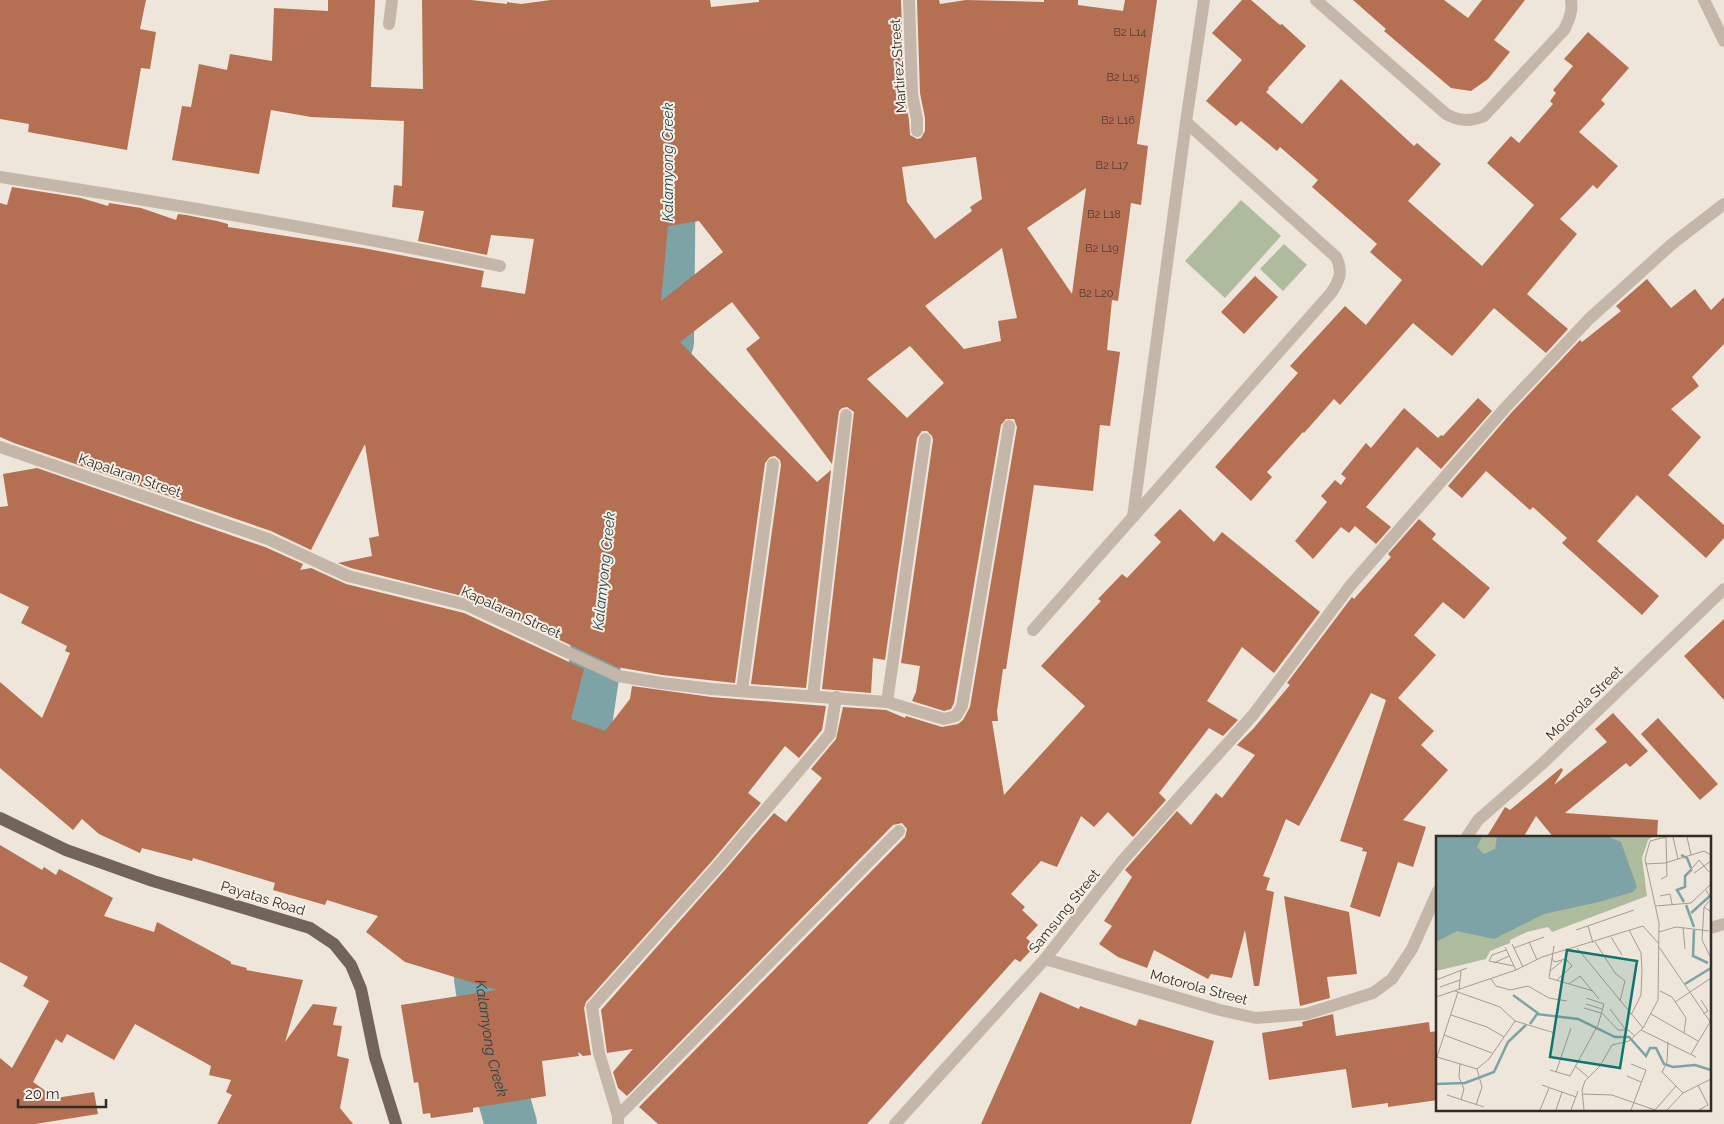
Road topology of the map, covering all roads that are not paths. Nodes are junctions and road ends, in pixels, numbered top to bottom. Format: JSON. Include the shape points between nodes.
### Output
{"nodes":[{"id":1,"x":392,"y":0,"type":"edge"},
{"id":2,"x":909,"y":0,"type":"edge"},
{"id":3,"x":1204,"y":0,"type":"edge"},
{"id":4,"x":1316,"y":0,"type":"edge"},
{"id":5,"x":1571,"y":0,"type":"edge"},
{"id":6,"x":1704,"y":0,"type":"edge"},
{"id":7,"x":390,"y":24,"type":"dead end"},
{"id":8,"x":1724,"y":41,"type":"edge"},
{"id":9,"x":1186,"y":122,"type":"junction"},
{"id":10,"x":917,"y":131,"type":"dead end"},
{"id":11,"x":0,"y":177,"type":"edge"},
{"id":12,"x":1724,"y":204,"type":"edge"},
{"id":13,"x":500,"y":266,"type":"dead end"},
{"id":14,"x":846,"y":415,"type":"dead end"},
{"id":15,"x":1009,"y":426,"type":"dead end"},
{"id":16,"x":926,"y":439,"type":"dead end"},
{"id":17,"x":0,"y":447,"type":"edge"},
{"id":18,"x":772,"y":464,"type":"dead end"},
{"id":19,"x":1133,"y":517,"type":"junction"},
{"id":20,"x":1724,"y":590,"type":"edge"},
{"id":21,"x":1033,"y":630,"type":"dead end"},
{"id":22,"x":742,"y":690,"type":"junction"},
{"id":23,"x":813,"y":696,"type":"junction"},
{"id":24,"x":836,"y":697,"type":"junction"},
{"id":25,"x":888,"y":702,"type":"junction"},
{"id":26,"x":0,"y":818,"type":"edge"},
{"id":27,"x":899,"y":831,"type":"dead end"},
{"id":28,"x":1467,"y":836,"type":"edge"},
{"id":29,"x":1436,"y":896,"type":"edge"},
{"id":30,"x":1046,"y":959,"type":"junction"},
{"id":31,"x":618,"y":1120,"type":"edge"},
{"id":32,"x":396,"y":1124,"type":"edge"},
{"id":33,"x":895,"y":1124,"type":"edge"}],
"edges":[{"from":1,"to":7,"type":"street"},
{"from":2,"to":10,"type":"street","name":"Martirez Street","via":[[912,94]]},
{"from":3,"to":9,"type":"street"},
{"from":4,"to":5,"type":"street","via":[[1456,120],[1475,120],[1484,116],[1564,30],[1571,12]]},
{"from":6,"to":8,"type":"street"},
{"from":9,"to":19,"type":"street"},
{"from":9,"to":19,"type":"street","via":[[1336,257],[1341,274],[1338,284]]},
{"from":11,"to":13,"type":"street","via":[[336,233]]},
{"from":12,"to":30,"type":"street","name":"Samsung Street","via":[[1672,244],[1590,319],[1505,408],[1350,586],[1253,715],[1123,860]]},
{"from":14,"to":23,"type":"street"},
{"from":15,"to":25,"type":"street","name":"Kapalaran Street","via":[[962,706],[956,716],[944,719]]},
{"from":16,"to":25,"type":"street"},
{"from":17,"to":22,"type":"street","name":"Kapalaran Street","via":[[268,538],[365,582],[467,606],[618,676]]},
{"from":18,"to":22,"type":"street"},
{"from":19,"to":21,"type":"street"},
{"from":20,"to":28,"type":"street","name":"Motorola Street","via":[[1542,764],[1478,820]]},
{"from":22,"to":23,"type":"street","name":"Kapalaran Street"},
{"from":23,"to":24,"type":"street","name":"Kapalaran Street"},
{"from":24,"to":25,"type":"street","name":"Kapalaran Street"},
{"from":24,"to":31,"type":"street","via":[[830,734],[592,1007],[599,1053]]},
{"from":26,"to":32,"type":"main road","name":"Payatas Road","via":[[66,850],[153,881],[310,928],[334,944],[351,964],[361,989],[375,1057]]},
{"from":27,"to":31,"type":"street"},
{"from":29,"to":30,"type":"street","name":"Motorola Street","via":[[1412,949],[1392,980],[1373,993],[1306,1014],[1256,1018]]},
{"from":30,"to":33,"type":"street","name":"Samsung Street"}]}
